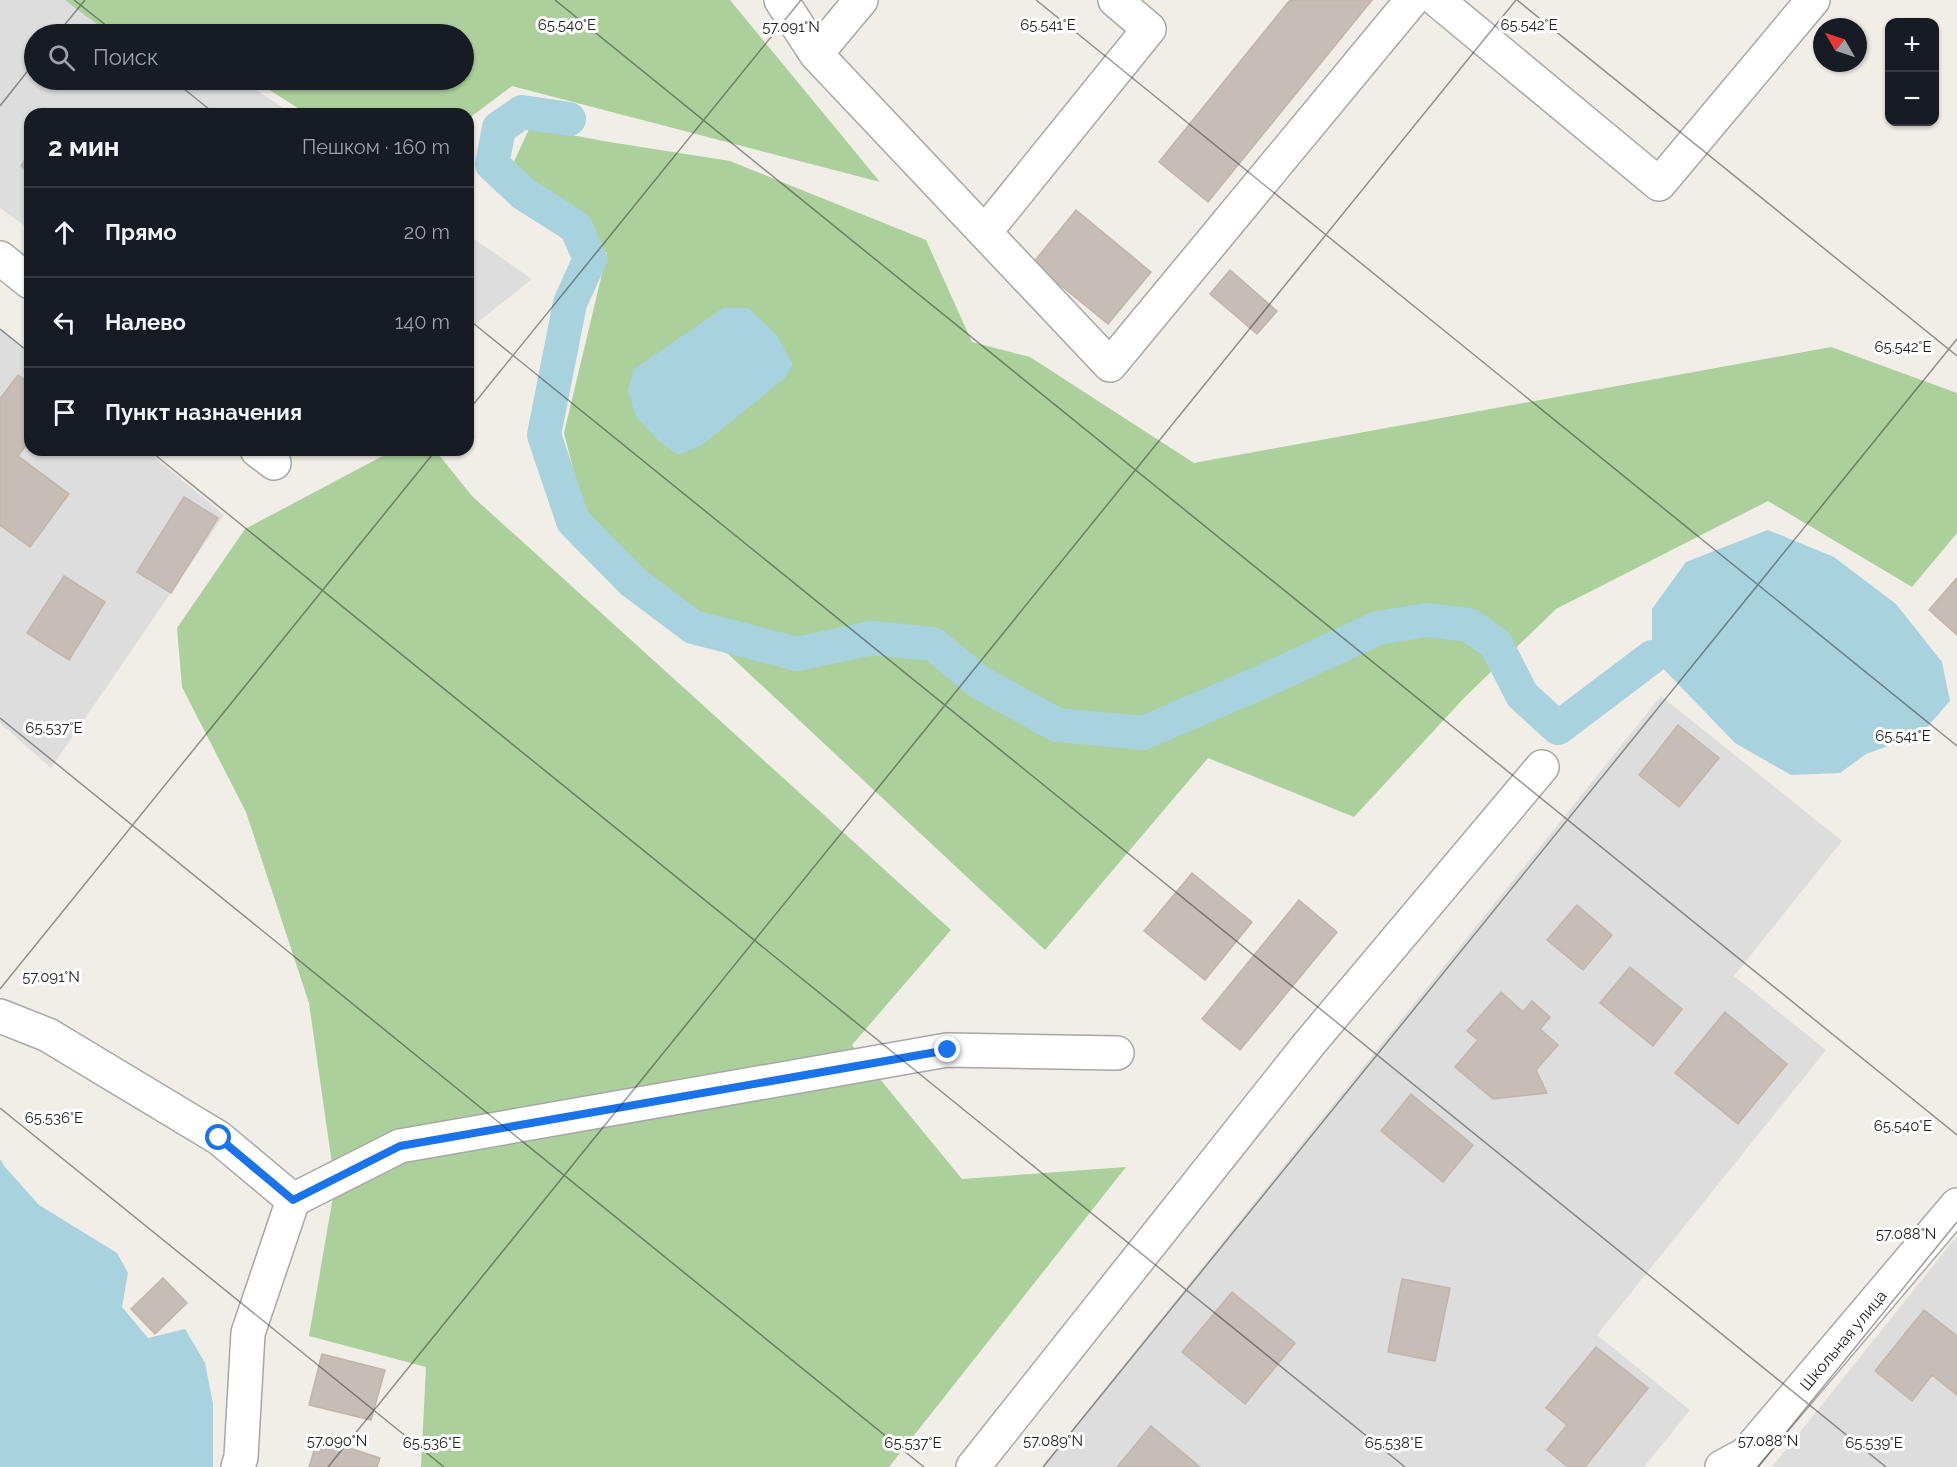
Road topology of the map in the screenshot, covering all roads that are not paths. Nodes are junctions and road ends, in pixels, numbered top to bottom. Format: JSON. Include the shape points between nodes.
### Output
{"nodes":[{"id":1,"x":781,"y":0,"type":"edge"},
{"id":2,"x":861,"y":0,"type":"edge"},
{"id":3,"x":1115,"y":0,"type":"edge"},
{"id":4,"x":1412,"y":0,"type":"edge"},
{"id":5,"x":1437,"y":0,"type":"edge"},
{"id":6,"x":1813,"y":0,"type":"edge"},
{"id":7,"x":816,"y":54,"type":"junction"},
{"id":8,"x":985,"y":232,"type":"junction"},
{"id":9,"x":0,"y":258,"type":"edge"},
{"id":10,"x":24,"y":277,"type":"edge"},
{"id":11,"x":1542,"y":767,"type":"dead end"},
{"id":12,"x":0,"y":1016,"type":"edge"},
{"id":13,"x":1117,"y":1053,"type":"dead end"},
{"id":14,"x":293,"y":1200,"type":"junction"},
{"id":15,"x":1957,"y":1205,"type":"edge"},
{"id":16,"x":238,"y":1467,"type":"edge"},
{"id":17,"x":973,"y":1467,"type":"edge"},
{"id":18,"x":1722,"y":1467,"type":"edge"}],
"edges":[{"from":1,"to":7,"type":"street"},
{"from":2,"to":7,"type":"street"},
{"from":3,"to":8,"type":"street","via":[[1149,28]]},
{"from":4,"to":8,"type":"street","via":[[1110,365]]},
{"from":5,"to":6,"type":"street","via":[[1659,184]]},
{"from":7,"to":8,"type":"street"},
{"from":9,"to":10,"type":"street"},
{"from":11,"to":17,"type":"street","via":[[1309,1044]]},
{"from":12,"to":14,"type":"street","via":[[48,1035],[219,1138]]},
{"from":13,"to":14,"type":"street","via":[[948,1050],[400,1146]]},
{"from":14,"to":16,"type":"street","via":[[248,1333]]},
{"from":15,"to":18,"type":"street","name":"Школьная улица","via":[[1746,1454]]}]}
